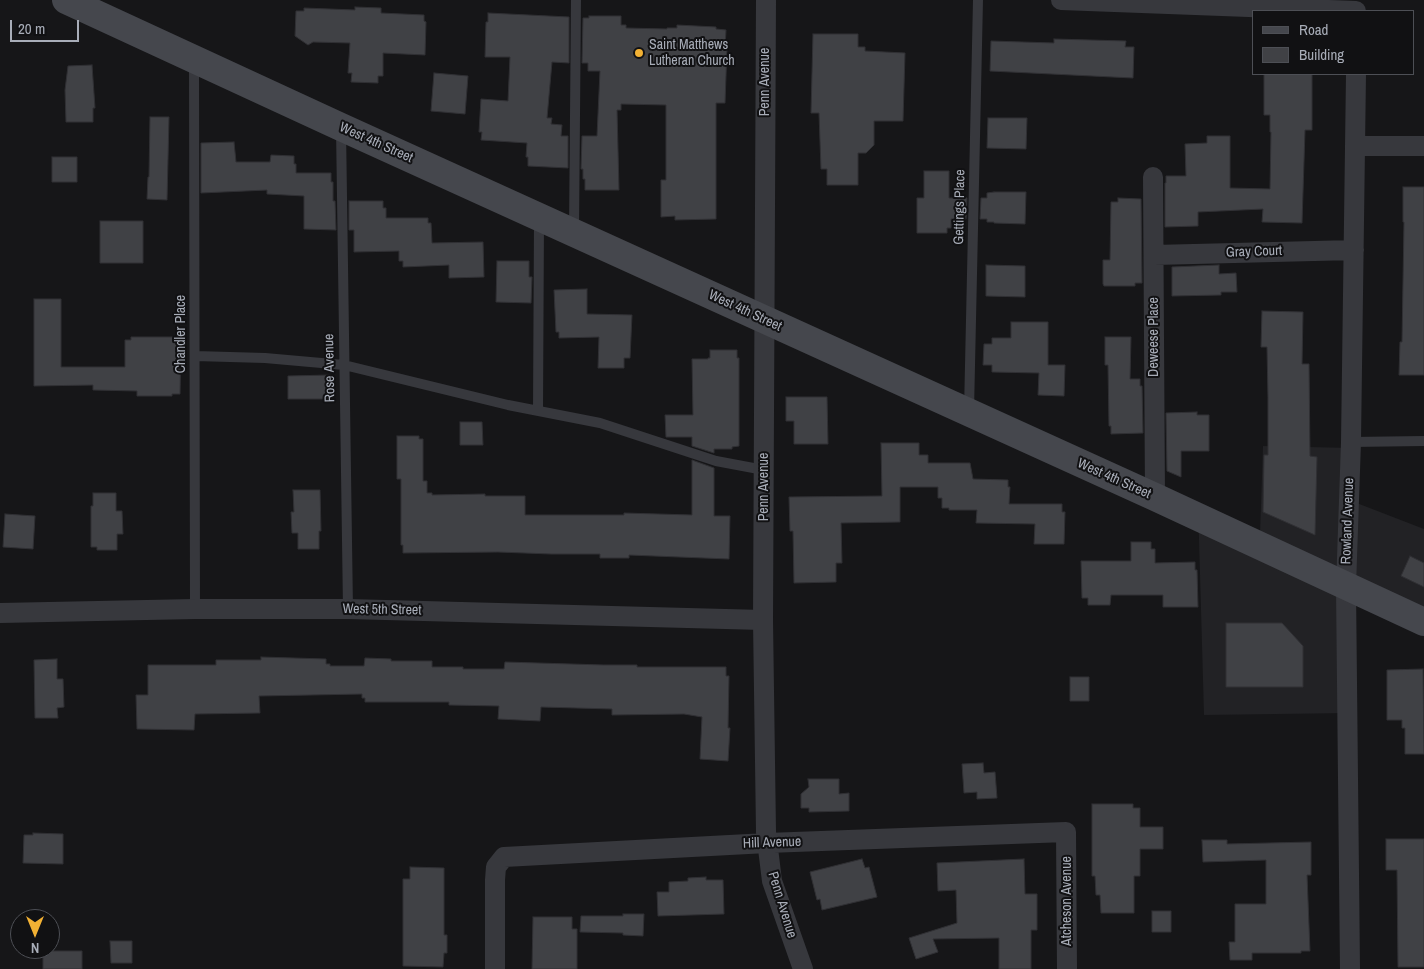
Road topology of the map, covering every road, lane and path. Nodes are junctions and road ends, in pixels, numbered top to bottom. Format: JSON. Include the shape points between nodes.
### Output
{"nodes":[{"id":1,"x":66,"y":0,"type":"edge"},
{"id":2,"x":576,"y":0,"type":"edge"},
{"id":3,"x":766,"y":0,"type":"edge"},
{"id":4,"x":978,"y":0,"type":"edge"},
{"id":5,"x":1061,"y":0,"type":"edge"},
{"id":6,"x":1149,"y":2,"type":"edge"},
{"id":7,"x":1333,"y":10,"type":"edge"},
{"id":8,"x":194,"y":59,"type":"junction"},
{"id":9,"x":1356,"y":75,"type":"edge"},
{"id":10,"x":341,"y":127,"type":"junction"},
{"id":11,"x":1355,"y":146,"type":"junction"},
{"id":12,"x":1424,"y":146,"type":"edge"},
{"id":13,"x":1153,"y":177,"type":"dead end"},
{"id":14,"x":539,"y":216,"type":"junction"},
{"id":15,"x":574,"y":232,"type":"junction"},
{"id":16,"x":1354,"y":250,"type":"junction"},
{"id":17,"x":1154,"y":255,"type":"junction"},
{"id":18,"x":763,"y":319,"type":"junction"},
{"id":19,"x":195,"y":356,"type":"junction"},
{"id":20,"x":344,"y":365,"type":"junction"},
{"id":21,"x":538,"y":411,"type":"junction"},
{"id":22,"x":969,"y":414,"type":"junction"},
{"id":23,"x":1424,"y":441,"type":"edge"},
{"id":24,"x":1351,"y":442,"type":"junction"},
{"id":25,"x":764,"y":470,"type":"junction"},
{"id":26,"x":1155,"y":497,"type":"junction"},
{"id":27,"x":1346,"y":587,"type":"junction"},
{"id":28,"x":195,"y":609,"type":"junction"},
{"id":29,"x":348,"y":609,"type":"junction"},
{"id":30,"x":0,"y":612,"type":"edge"},
{"id":31,"x":763,"y":620,"type":"junction"},
{"id":32,"x":1424,"y":622,"type":"edge"},
{"id":33,"x":1066,"y":832,"type":"joint"},
{"id":34,"x":767,"y":843,"type":"junction"},
{"id":35,"x":495,"y":969,"type":"edge"},
{"id":36,"x":803,"y":969,"type":"edge"},
{"id":37,"x":1067,"y":969,"type":"edge"},
{"id":38,"x":1350,"y":969,"type":"edge"}],
"edges":[{"from":1,"to":8,"type":"main road","name":"West 4th Street"},
{"from":2,"to":15,"type":"lane"},
{"from":3,"to":18,"type":"street","name":"Penn Avenue"},
{"from":4,"to":22,"type":"lane","name":"Gettings Place"},
{"from":5,"to":6,"type":"street"},
{"from":6,"to":7,"type":"street"},
{"from":8,"to":10,"type":"main road","name":"West 4th Street"},
{"from":8,"to":19,"type":"lane","name":"Chandler Place"},
{"from":9,"to":11,"type":"street","name":"Rowland Avenue"},
{"from":10,"to":14,"type":"main road","name":"West 4th Street"},
{"from":10,"to":20,"type":"lane","name":"Rose Avenue"},
{"from":11,"to":12,"type":"street"},
{"from":11,"to":16,"type":"street","name":"Rowland Avenue"},
{"from":13,"to":17,"type":"street","name":"Deweese Place"},
{"from":14,"to":15,"type":"main road","name":"West 4th Street"},
{"from":14,"to":21,"type":"lane"},
{"from":15,"to":18,"type":"main road","name":"West 4th Street"},
{"from":16,"to":17,"type":"street","name":"Gray Court"},
{"from":16,"to":24,"type":"street","name":"Rowland Avenue"},
{"from":17,"to":26,"type":"street","name":"Deweese Place"},
{"from":18,"to":22,"type":"main road","name":"West 4th Street"},
{"from":18,"to":25,"type":"street","name":"Penn Avenue"},
{"from":19,"to":20,"type":"lane"},
{"from":19,"to":28,"type":"lane","name":"Chandler Place"},
{"from":20,"to":21,"type":"lane"},
{"from":20,"to":29,"type":"lane","name":"Rose Avenue"},
{"from":21,"to":25,"type":"lane","via":[[600,423],[716,461]]},
{"from":22,"to":26,"type":"main road","name":"West 4th Street"},
{"from":23,"to":24,"type":"lane"},
{"from":24,"to":27,"type":"street","name":"Rowland Avenue"},
{"from":25,"to":31,"type":"street","name":"Penn Avenue"},
{"from":26,"to":27,"type":"main road","name":"West 4th Street"},
{"from":27,"to":32,"type":"main road","name":"West 4th Street"},
{"from":27,"to":38,"type":"street","name":"Rowland Avenue"},
{"from":28,"to":29,"type":"street","name":"West 5th Street"},
{"from":28,"to":30,"type":"street","name":"West 5th Street"},
{"from":29,"to":31,"type":"street","name":"West 5th Street"},
{"from":31,"to":34,"type":"street","name":"Penn Avenue"},
{"from":33,"to":34,"type":"street","name":"Hill Avenue"},
{"from":33,"to":37,"type":"street","name":"Atcheson Avenue"},
{"from":34,"to":35,"type":"street","name":"Hill Avenue","via":[[504,857],[496,867],[494,880]]},
{"from":34,"to":36,"type":"street","name":"Penn Avenue","via":[[772,880]]}]}
